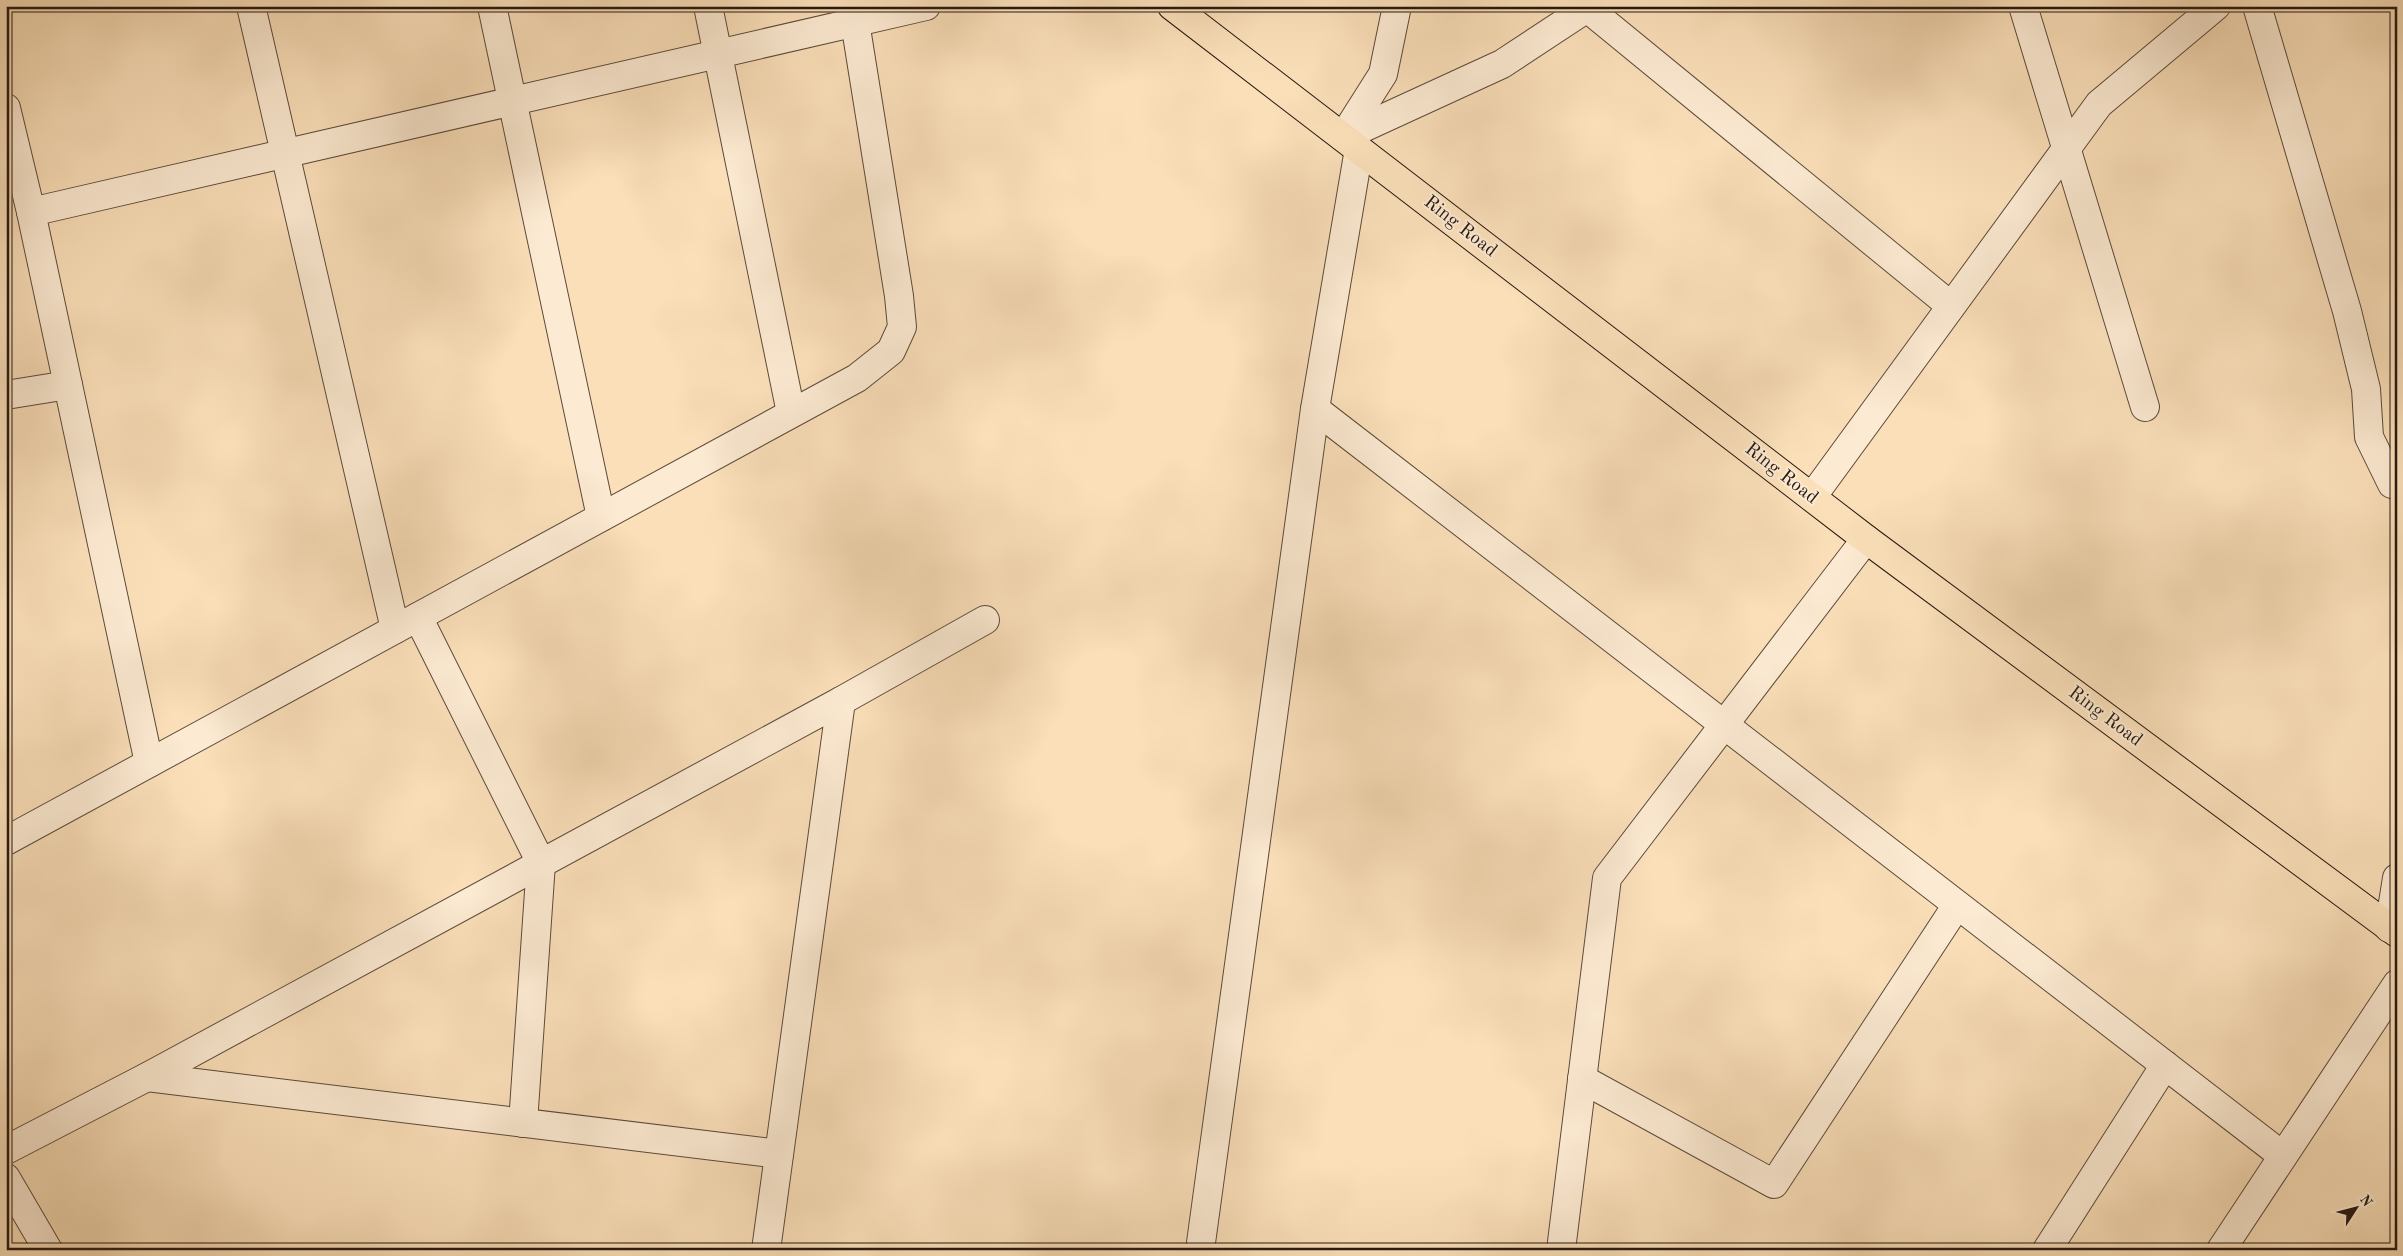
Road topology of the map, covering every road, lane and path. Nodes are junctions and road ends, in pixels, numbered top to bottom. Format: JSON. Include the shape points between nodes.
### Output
{"nodes":[{"id":1,"x":251,"y":6,"type":"edge"},
{"id":2,"x":492,"y":6,"type":"edge"},
{"id":3,"x":708,"y":6,"type":"edge"},
{"id":4,"x":926,"y":6,"type":"edge"},
{"id":5,"x":1172,"y":6,"type":"edge"},
{"id":6,"x":1397,"y":6,"type":"edge"},
{"id":7,"x":2023,"y":6,"type":"edge"},
{"id":8,"x":2216,"y":6,"type":"edge"},
{"id":9,"x":2257,"y":6,"type":"edge"},
{"id":10,"x":1588,"y":7,"type":"edge"},
{"id":11,"x":855,"y":22,"type":"junction"},
{"id":12,"x":717,"y":54,"type":"junction"},
{"id":13,"x":511,"y":102,"type":"junction"},
{"id":14,"x":6,"y":108,"type":"edge"},
{"id":15,"x":1351,"y":143,"type":"junction"},
{"id":16,"x":11,"y":145,"type":"edge"},
{"id":17,"x":2067,"y":148,"type":"junction"},
{"id":18,"x":286,"y":153,"type":"junction"},
{"id":19,"x":31,"y":212,"type":"junction"},
{"id":20,"x":1951,"y":306,"type":"junction"},
{"id":21,"x":68,"y":385,"type":"junction"},
{"id":22,"x":6,"y":395,"type":"edge"},
{"id":23,"x":2145,"y":407,"type":"dead end"},
{"id":24,"x":1315,"y":409,"type":"junction"},
{"id":25,"x":791,"y":413,"type":"junction"},
{"id":26,"x":2397,"y":485,"type":"edge"},
{"id":27,"x":1812,"y":497,"type":"junction"},
{"id":28,"x":601,"y":517,"type":"junction"},
{"id":29,"x":1866,"y":539,"type":"junction"},
{"id":30,"x":985,"y":620,"type":"dead end"},
{"id":31,"x":407,"y":623,"type":"junction"},
{"id":32,"x":841,"y":701,"type":"junction"},
{"id":33,"x":1724,"y":725,"type":"junction"},
{"id":34,"x":149,"y":763,"type":"junction"},
{"id":35,"x":6,"y":841,"type":"edge"},
{"id":36,"x":541,"y":863,"type":"junction"},
{"id":37,"x":2397,"y":878,"type":"edge"},
{"id":38,"x":1957,"y":905,"type":"junction"},
{"id":39,"x":2393,"y":931,"type":"edge"},
{"id":40,"x":2397,"y":984,"type":"edge"},
{"id":41,"x":2165,"y":1065,"type":"junction"},
{"id":42,"x":147,"y":1077,"type":"junction"},
{"id":43,"x":1582,"y":1079,"type":"junction"},
{"id":44,"x":522,"y":1123,"type":"junction"},
{"id":45,"x":6,"y":1150,"type":"edge"},
{"id":46,"x":779,"y":1154,"type":"junction"},
{"id":47,"x":2283,"y":1156,"type":"junction"},
{"id":48,"x":6,"y":1178,"type":"edge"},
{"id":49,"x":48,"y":1250,"type":"edge"},
{"id":50,"x":766,"y":1250,"type":"edge"},
{"id":51,"x":1200,"y":1250,"type":"edge"},
{"id":52,"x":1561,"y":1250,"type":"edge"},
{"id":53,"x":2047,"y":1250,"type":"edge"},
{"id":54,"x":2221,"y":1250,"type":"edge"}],
"edges":[{"from":1,"to":18,"type":"street"},
{"from":2,"to":13,"type":"street"},
{"from":3,"to":12,"type":"street"},
{"from":4,"to":11,"type":"street"},
{"from":5,"to":15,"type":"highway","name":"Ring Road"},
{"from":6,"to":15,"type":"street","via":[[1383,74]]},
{"from":7,"to":17,"type":"street"},
{"from":8,"to":17,"type":"street","via":[[2099,104]]},
{"from":9,"to":26,"type":"street","via":[[2347,311],[2366,389],[2370,437],[2392,484]]},
{"from":10,"to":15,"type":"street","via":[[1502,64]]},
{"from":10,"to":20,"type":"street"},
{"from":11,"to":12,"type":"street"},
{"from":11,"to":25,"type":"street","via":[[902,327],[891,351],[857,378]]},
{"from":12,"to":13,"type":"street"},
{"from":12,"to":25,"type":"street"},
{"from":13,"to":18,"type":"street"},
{"from":13,"to":28,"type":"street"},
{"from":14,"to":16,"type":"street"},
{"from":15,"to":24,"type":"street"},
{"from":15,"to":27,"type":"highway","name":"Ring Road"},
{"from":16,"to":19,"type":"street"},
{"from":17,"to":20,"type":"street"},
{"from":17,"to":23,"type":"street"},
{"from":18,"to":19,"type":"street"},
{"from":18,"to":31,"type":"street"},
{"from":19,"to":21,"type":"street"},
{"from":20,"to":27,"type":"street"},
{"from":21,"to":22,"type":"street"},
{"from":21,"to":34,"type":"street"},
{"from":24,"to":33,"type":"street"},
{"from":24,"to":51,"type":"street"},
{"from":25,"to":28,"type":"street"},
{"from":27,"to":29,"type":"highway","name":"Ring Road"},
{"from":28,"to":31,"type":"street"},
{"from":29,"to":33,"type":"street"},
{"from":29,"to":39,"type":"highway","name":"Ring Road"},
{"from":30,"to":32,"type":"street"},
{"from":31,"to":34,"type":"street"},
{"from":31,"to":36,"type":"street"},
{"from":32,"to":36,"type":"street"},
{"from":32,"to":46,"type":"street"},
{"from":33,"to":38,"type":"street"},
{"from":33,"to":43,"type":"street","via":[[1607,878]]},
{"from":34,"to":35,"type":"street"},
{"from":36,"to":42,"type":"street"},
{"from":36,"to":44,"type":"street"},
{"from":37,"to":39,"type":"street"},
{"from":38,"to":41,"type":"street"},
{"from":38,"to":43,"type":"street","via":[[1774,1184]]},
{"from":40,"to":47,"type":"street"},
{"from":41,"to":47,"type":"street"},
{"from":41,"to":53,"type":"street"},
{"from":42,"to":44,"type":"street"},
{"from":42,"to":45,"type":"street"},
{"from":43,"to":52,"type":"street"},
{"from":44,"to":46,"type":"street"},
{"from":46,"to":50,"type":"street"},
{"from":47,"to":54,"type":"street"},
{"from":48,"to":49,"type":"street"}]}
